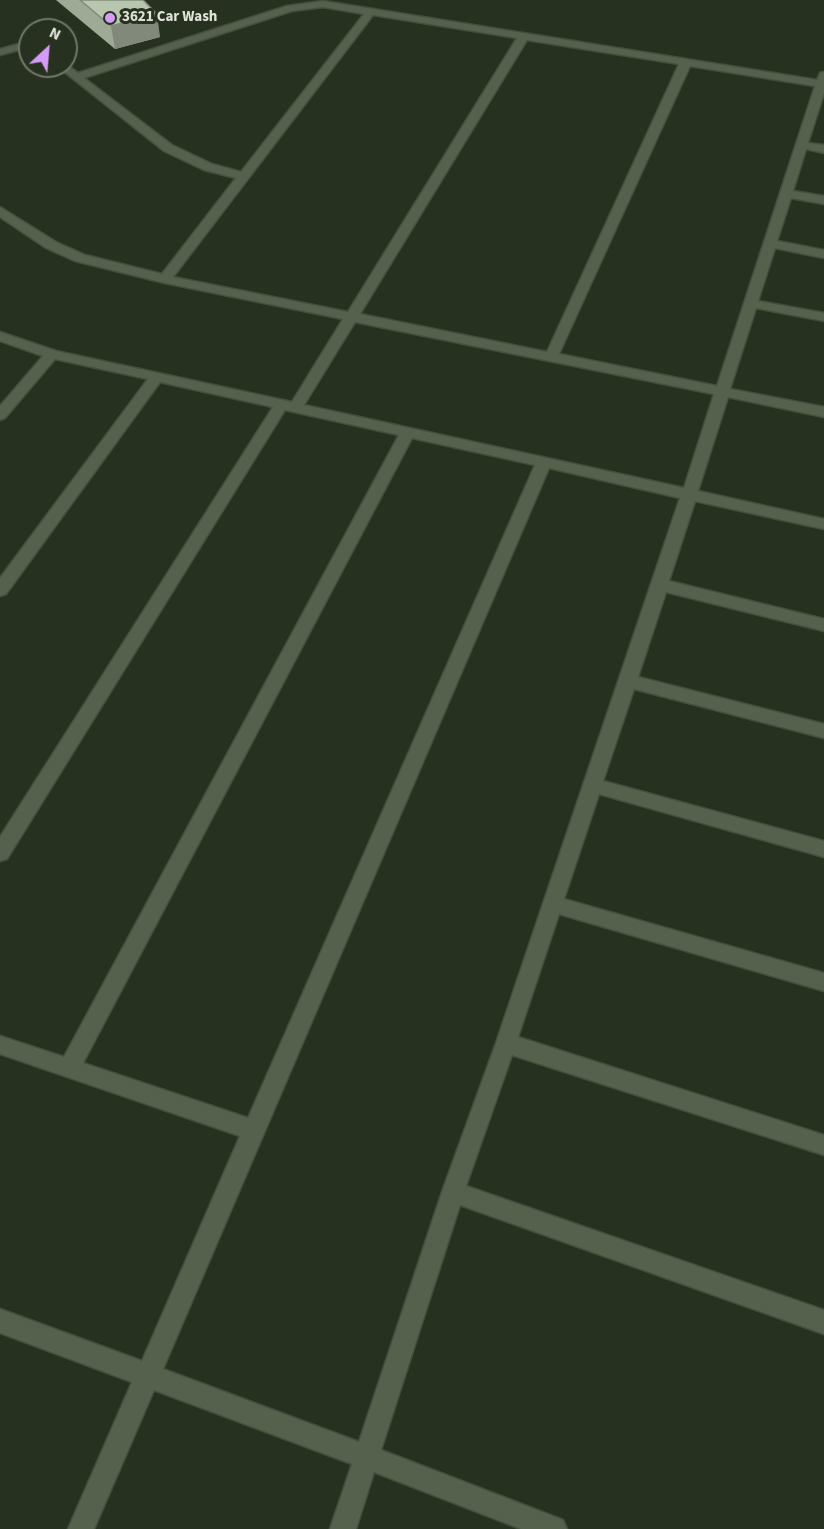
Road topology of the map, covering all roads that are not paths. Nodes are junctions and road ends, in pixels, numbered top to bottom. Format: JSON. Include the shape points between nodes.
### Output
{"nodes":[{"id":1,"x":371,"y":11,"type":"junction"},
{"id":2,"x":524,"y":36,"type":"junction"},
{"id":3,"x":18,"y":47,"type":"edge"},
{"id":4,"x":0,"y":52,"type":"edge"},
{"id":5,"x":686,"y":62,"type":"junction"},
{"id":6,"x":78,"y":76,"type":"edge"},
{"id":7,"x":77,"y":78,"type":"edge"},
{"id":8,"x":823,"y":81,"type":"edge"},
{"id":9,"x":801,"y":145,"type":"junction"},
{"id":10,"x":824,"y":149,"type":"edge"},
{"id":11,"x":243,"y":176,"type":"junction"},
{"id":12,"x":786,"y":193,"type":"junction"},
{"id":13,"x":824,"y":200,"type":"edge"},
{"id":14,"x":0,"y":211,"type":"edge"},
{"id":15,"x":770,"y":243,"type":"junction"},
{"id":16,"x":824,"y":254,"type":"edge"},
{"id":17,"x":165,"y":279,"type":"junction"},
{"id":18,"x":750,"y":303,"type":"junction"},
{"id":19,"x":353,"y":317,"type":"junction"},
{"id":20,"x":824,"y":317,"type":"edge"},
{"id":21,"x":0,"y":336,"type":"edge"},
{"id":22,"x":52,"y":354,"type":"junction"},
{"id":23,"x":551,"y":357,"type":"junction"},
{"id":24,"x":157,"y":377,"type":"junction"},
{"id":25,"x":724,"y":392,"type":"junction"},
{"id":26,"x":289,"y":406,"type":"junction"},
{"id":27,"x":824,"y":412,"type":"edge"},
{"id":28,"x":0,"y":415,"type":"edge"},
{"id":29,"x":408,"y":432,"type":"junction"},
{"id":30,"x":544,"y":462,"type":"junction"},
{"id":31,"x":688,"y":494,"type":"junction"},
{"id":32,"x":824,"y":524,"type":"edge"},
{"id":33,"x":660,"y":585,"type":"junction"},
{"id":34,"x":0,"y":590,"type":"edge"},
{"id":35,"x":824,"y":625,"type":"edge"},
{"id":36,"x":628,"y":681,"type":"junction"},
{"id":37,"x":824,"y":731,"type":"edge"},
{"id":38,"x":592,"y":785,"type":"junction"},
{"id":39,"x":824,"y":849,"type":"edge"},
{"id":40,"x":0,"y":853,"type":"edge"},
{"id":41,"x":553,"y":904,"type":"junction"},
{"id":42,"x":824,"y":982,"type":"edge"},
{"id":43,"x":506,"y":1043,"type":"junction"},
{"id":44,"x":0,"y":1045,"type":"edge"},
{"id":45,"x":69,"y":1069,"type":"junction"},
{"id":46,"x":255,"y":1131,"type":"junction"},
{"id":47,"x":824,"y":1145,"type":"edge"},
{"id":48,"x":453,"y":1192,"type":"junction"},
{"id":49,"x":0,"y":1321,"type":"edge"},
{"id":50,"x":824,"y":1322,"type":"edge"},
{"id":51,"x":148,"y":1376,"type":"junction"},
{"id":52,"x":367,"y":1457,"type":"junction"},
{"id":53,"x":81,"y":1529,"type":"edge"},
{"id":54,"x":343,"y":1529,"type":"edge"},
{"id":55,"x":554,"y":1529,"type":"edge"}],
"edges":[{"from":1,"to":2,"type":"street"},
{"from":1,"to":6,"type":"street","via":[[305,5]]},
{"from":1,"to":11,"type":"street"},
{"from":2,"to":5,"type":"street"},
{"from":2,"to":19,"type":"street"},
{"from":3,"to":4,"type":"street"},
{"from":5,"to":8,"type":"street"},
{"from":5,"to":23,"type":"street"},
{"from":7,"to":11,"type":"street","via":[[168,148],[208,167]]},
{"from":8,"to":9,"type":"street"},
{"from":9,"to":10,"type":"street"},
{"from":9,"to":12,"type":"street"},
{"from":11,"to":17,"type":"street"},
{"from":12,"to":13,"type":"street"},
{"from":12,"to":15,"type":"street"},
{"from":14,"to":17,"type":"street","via":[[51,245],[80,258]]},
{"from":15,"to":16,"type":"street"},
{"from":15,"to":18,"type":"street"},
{"from":17,"to":19,"type":"street"},
{"from":18,"to":20,"type":"street"},
{"from":18,"to":25,"type":"street"},
{"from":19,"to":23,"type":"street"},
{"from":19,"to":26,"type":"street"},
{"from":21,"to":22,"type":"street"},
{"from":22,"to":24,"type":"street"},
{"from":22,"to":28,"type":"street"},
{"from":23,"to":25,"type":"street"},
{"from":24,"to":26,"type":"street"},
{"from":24,"to":34,"type":"street"},
{"from":25,"to":27,"type":"street"},
{"from":25,"to":31,"type":"street"},
{"from":26,"to":29,"type":"street"},
{"from":26,"to":40,"type":"street"},
{"from":29,"to":30,"type":"street"},
{"from":29,"to":45,"type":"street"},
{"from":30,"to":31,"type":"street"},
{"from":30,"to":46,"type":"street"},
{"from":31,"to":32,"type":"street"},
{"from":31,"to":33,"type":"street"},
{"from":33,"to":35,"type":"street"},
{"from":33,"to":36,"type":"street"},
{"from":36,"to":37,"type":"street"},
{"from":36,"to":38,"type":"street"},
{"from":38,"to":39,"type":"street"},
{"from":38,"to":41,"type":"street"},
{"from":41,"to":42,"type":"street"},
{"from":41,"to":43,"type":"street"},
{"from":43,"to":47,"type":"street"},
{"from":43,"to":48,"type":"street"},
{"from":44,"to":45,"type":"street"},
{"from":45,"to":46,"type":"street"},
{"from":46,"to":51,"type":"street"},
{"from":48,"to":50,"type":"street"},
{"from":48,"to":52,"type":"street"},
{"from":49,"to":51,"type":"street"},
{"from":51,"to":52,"type":"street"},
{"from":51,"to":53,"type":"street"},
{"from":52,"to":54,"type":"street"},
{"from":52,"to":55,"type":"street"}]}
